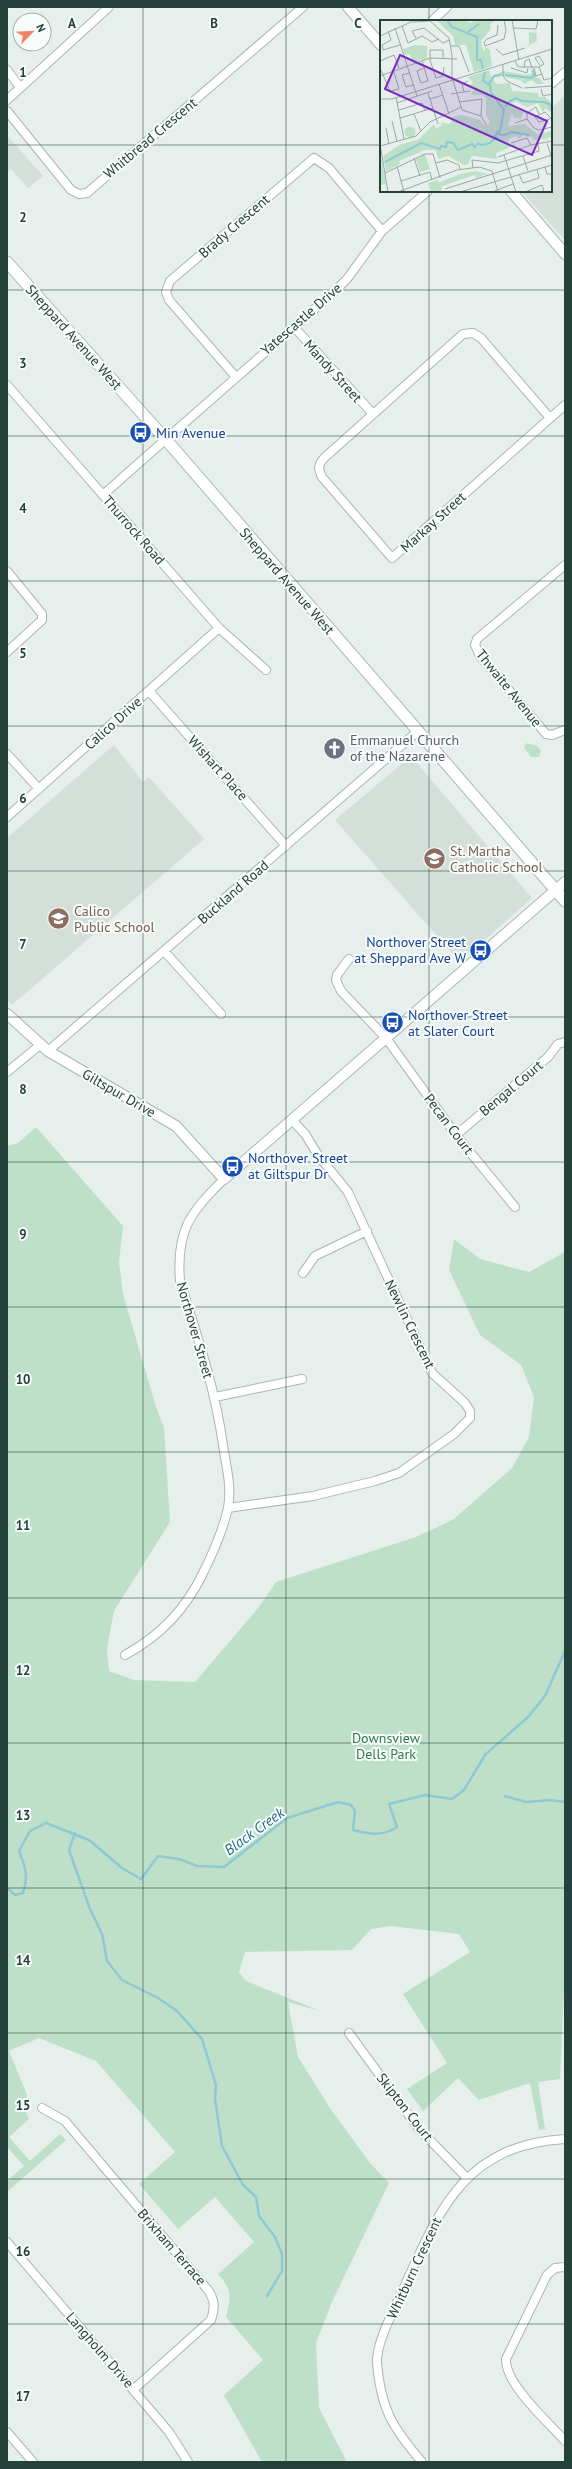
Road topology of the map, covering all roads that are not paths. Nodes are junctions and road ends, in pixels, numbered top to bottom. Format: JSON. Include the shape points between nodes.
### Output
{"nodes":[{"id":1,"x":109,"y":7,"type":"edge"},
{"id":2,"x":303,"y":7,"type":"edge"},
{"id":3,"x":348,"y":7,"type":"edge"},
{"id":4,"x":447,"y":7,"type":"edge"},
{"id":5,"x":433,"y":20,"type":"edge"},
{"id":6,"x":380,"y":44,"type":"edge"},
{"id":7,"x":7,"y":70,"type":"edge"},
{"id":8,"x":565,"y":72,"type":"edge"},
{"id":9,"x":552,"y":83,"type":"edge"},
{"id":10,"x":20,"y":87,"type":"junction"},
{"id":11,"x":7,"y":100,"type":"edge"},
{"id":12,"x":7,"y":111,"type":"edge"},
{"id":13,"x":427,"y":192,"type":"edge"},
{"id":14,"x":512,"y":192,"type":"edge"},
{"id":15,"x":382,"y":231,"type":"junction"},
{"id":16,"x":565,"y":254,"type":"edge"},
{"id":17,"x":7,"y":262,"type":"edge"},
{"id":18,"x":294,"y":327,"type":"junction"},
{"id":19,"x":235,"y":376,"type":"junction"},
{"id":20,"x":7,"y":385,"type":"edge"},
{"id":21,"x":565,"y":405,"type":"edge"},
{"id":22,"x":373,"y":414,"type":"junction"},
{"id":23,"x":550,"y":418,"type":"junction"},
{"id":24,"x":167,"y":441,"type":"junction"},
{"id":25,"x":103,"y":495,"type":"junction"},
{"id":26,"x":565,"y":565,"type":"edge"},
{"id":27,"x":7,"y":571,"type":"edge"},
{"id":28,"x":218,"y":628,"type":"junction"},
{"id":29,"x":7,"y":652,"type":"edge"},
{"id":30,"x":266,"y":670,"type":"dead end"},
{"id":31,"x":149,"y":691,"type":"junction"},
{"id":32,"x":565,"y":730,"type":"edge"},
{"id":33,"x":417,"y":732,"type":"junction"},
{"id":34,"x":7,"y":754,"type":"edge"},
{"id":35,"x":39,"y":789,"type":"junction"},
{"id":36,"x":7,"y":817,"type":"edge"},
{"id":37,"x":286,"y":846,"type":"junction"},
{"id":38,"x":565,"y":882,"type":"edge"},
{"id":39,"x":556,"y":891,"type":"junction"},
{"id":40,"x":565,"y":901,"type":"edge"},
{"id":41,"x":165,"y":952,"type":"junction"},
{"id":42,"x":349,"y":959,"type":"dead end"},
{"id":43,"x":7,"y":1014,"type":"edge"},
{"id":44,"x":221,"y":1014,"type":"dead end"},
{"id":45,"x":386,"y":1038,"type":"junction"},
{"id":46,"x":565,"y":1042,"type":"edge"},
{"id":47,"x":40,"y":1045,"type":"junction"},
{"id":48,"x":48,"y":1051,"type":"junction"},
{"id":49,"x":7,"y":1072,"type":"edge"},
{"id":50,"x":293,"y":1121,"type":"junction"},
{"id":51,"x":456,"y":1135,"type":"junction"},
{"id":52,"x":224,"y":1179,"type":"junction"},
{"id":53,"x":515,"y":1207,"type":"dead end"},
{"id":54,"x":367,"y":1231,"type":"junction"},
{"id":55,"x":303,"y":1273,"type":"dead end"},
{"id":56,"x":302,"y":1379,"type":"dead end"},
{"id":57,"x":215,"y":1397,"type":"junction"},
{"id":58,"x":228,"y":1508,"type":"junction"},
{"id":59,"x":125,"y":1655,"type":"dead end"},
{"id":60,"x":349,"y":2033,"type":"dead end"},
{"id":61,"x":42,"y":2108,"type":"dead end"},
{"id":62,"x":565,"y":2139,"type":"edge"},
{"id":63,"x":466,"y":2177,"type":"junction"},
{"id":64,"x":7,"y":2242,"type":"edge"},
{"id":65,"x":565,"y":2267,"type":"edge"},
{"id":66,"x":134,"y":2390,"type":"junction"},
{"id":67,"x":7,"y":2432,"type":"edge"},
{"id":68,"x":565,"y":2441,"type":"edge"},
{"id":69,"x":33,"y":2462,"type":"edge"},
{"id":70,"x":188,"y":2462,"type":"edge"},
{"id":71,"x":422,"y":2462,"type":"edge"}],
"edges":[{"from":1,"to":10,"type":"street"},
{"from":2,"to":12,"type":"street","name":"Whitbread Crescent","via":[[87,193],[79,194],[71,190]]},
{"from":3,"to":6,"type":"street"},
{"from":4,"to":5,"type":"street"},
{"from":7,"to":10,"type":"street"},
{"from":8,"to":9,"type":"street"},
{"from":10,"to":11,"type":"street"},
{"from":13,"to":15,"type":"street","name":"Yatescastle Drive"},
{"from":14,"to":16,"type":"street"},
{"from":15,"to":18,"type":"street","name":"Yatescastle Drive","via":[[347,279]]},
{"from":15,"to":19,"type":"street","name":"Brady Crescent","via":[[329,168],[314,158],[170,282],[166,292],[169,300]]},
{"from":17,"to":24,"type":"main road","name":"Sheppard Avenue West"},
{"from":18,"to":19,"type":"street","name":"Yatescastle Drive"},
{"from":18,"to":22,"type":"street","name":"Mandy Street"},
{"from":19,"to":24,"type":"street","name":"Yatescastle Drive"},
{"from":20,"to":25,"type":"street","name":"Thurrock Road"},
{"from":21,"to":23,"type":"street","name":"Markay Street"},
{"from":22,"to":23,"type":"street","via":[[463,334],[473,333],[488,346]]},
{"from":22,"to":23,"type":"street","name":"Markay Street","via":[[318,466],[322,477],[392,558]]},
{"from":24,"to":25,"type":"street"},
{"from":24,"to":33,"type":"main road","name":"Sheppard Avenue West"},
{"from":25,"to":28,"type":"street","name":"Thurrock Road"},
{"from":26,"to":32,"type":"street","name":"Thwaite Avenue","via":[[477,639],[475,645],[480,656],[546,734],[552,735]]},
{"from":27,"to":29,"type":"street","via":[[42,614],[42,620]]},
{"from":28,"to":30,"type":"street","name":"Thurrock Road"},
{"from":28,"to":31,"type":"street","name":"Calico Drive"},
{"from":31,"to":35,"type":"street","name":"Calico Drive"},
{"from":31,"to":37,"type":"street","name":"Wishart Place"},
{"from":33,"to":37,"type":"street","name":"Buckland Road"},
{"from":33,"to":39,"type":"main road","name":"Sheppard Avenue West"},
{"from":34,"to":35,"type":"street"},
{"from":35,"to":36,"type":"street","name":"Calico Drive"},
{"from":37,"to":41,"type":"street","name":"Buckland Road"},
{"from":38,"to":39,"type":"street","name":"Northover Street"},
{"from":39,"to":40,"type":"main road","name":"Sheppard Avenue West"},
{"from":39,"to":45,"type":"street","name":"Northover Street"},
{"from":41,"to":44,"type":"street"},
{"from":41,"to":48,"type":"street","name":"Buckland Road"},
{"from":42,"to":45,"type":"street","name":"Pecan Court","via":[[337,975],[340,991]]},
{"from":43,"to":47,"type":"street","name":"Giltspur Drive"},
{"from":45,"to":50,"type":"street","name":"Northover Street"},
{"from":45,"to":51,"type":"street","name":"Pecan Court"},
{"from":46,"to":51,"type":"street","name":"Bengal Court","via":[[558,1044],[548,1057]]},
{"from":47,"to":48,"type":"street","name":"Giltspur Drive"},
{"from":47,"to":49,"type":"street"},
{"from":48,"to":52,"type":"street","name":"Giltspur Drive","via":[[176,1126]]},
{"from":50,"to":52,"type":"street","name":"Northover Street"},
{"from":50,"to":54,"type":"street","name":"Newlin Crescent","via":[[348,1192]]},
{"from":51,"to":53,"type":"street","name":"Pecan Court"},
{"from":52,"to":57,"type":"street","name":"Northover Street","via":[[192,1214],[185,1228],[179,1258],[180,1281]]},
{"from":54,"to":55,"type":"street","via":[[316,1256]]},
{"from":54,"to":58,"type":"street","name":"Newlin Crescent","via":[[432,1373],[465,1403],[470,1411],[470,1418],[454,1434],[399,1473],[313,1496]]},
{"from":56,"to":57,"type":"street"},
{"from":57,"to":58,"type":"street","name":"Northover Street","via":[[230,1486]]},
{"from":58,"to":59,"type":"street","name":"Northover Street","via":[[215,1546],[192,1594],[167,1625],[150,1640]]},
{"from":60,"to":63,"type":"street","name":"Skipton Court","via":[[419,2128]]},
{"from":61,"to":66,"type":"street","name":"Brixham Terrace","via":[[65,2121],[213,2299],[215,2311],[211,2320]]},
{"from":62,"to":63,"type":"street","name":"Whitburn Crescent","via":[[524,2146],[494,2159]]},
{"from":63,"to":71,"type":"street","name":"Whitburn Crescent","via":[[439,2213],[385,2332],[377,2361],[382,2400],[387,2415]]},
{"from":64,"to":66,"type":"street","name":"Langholm Drive"},
{"from":65,"to":68,"type":"street","via":[[555,2268],[547,2275],[506,2359],[506,2368],[519,2390]]},
{"from":66,"to":70,"type":"street","name":"Langholm Drive","via":[[169,2432]]},
{"from":67,"to":69,"type":"street"}]}
